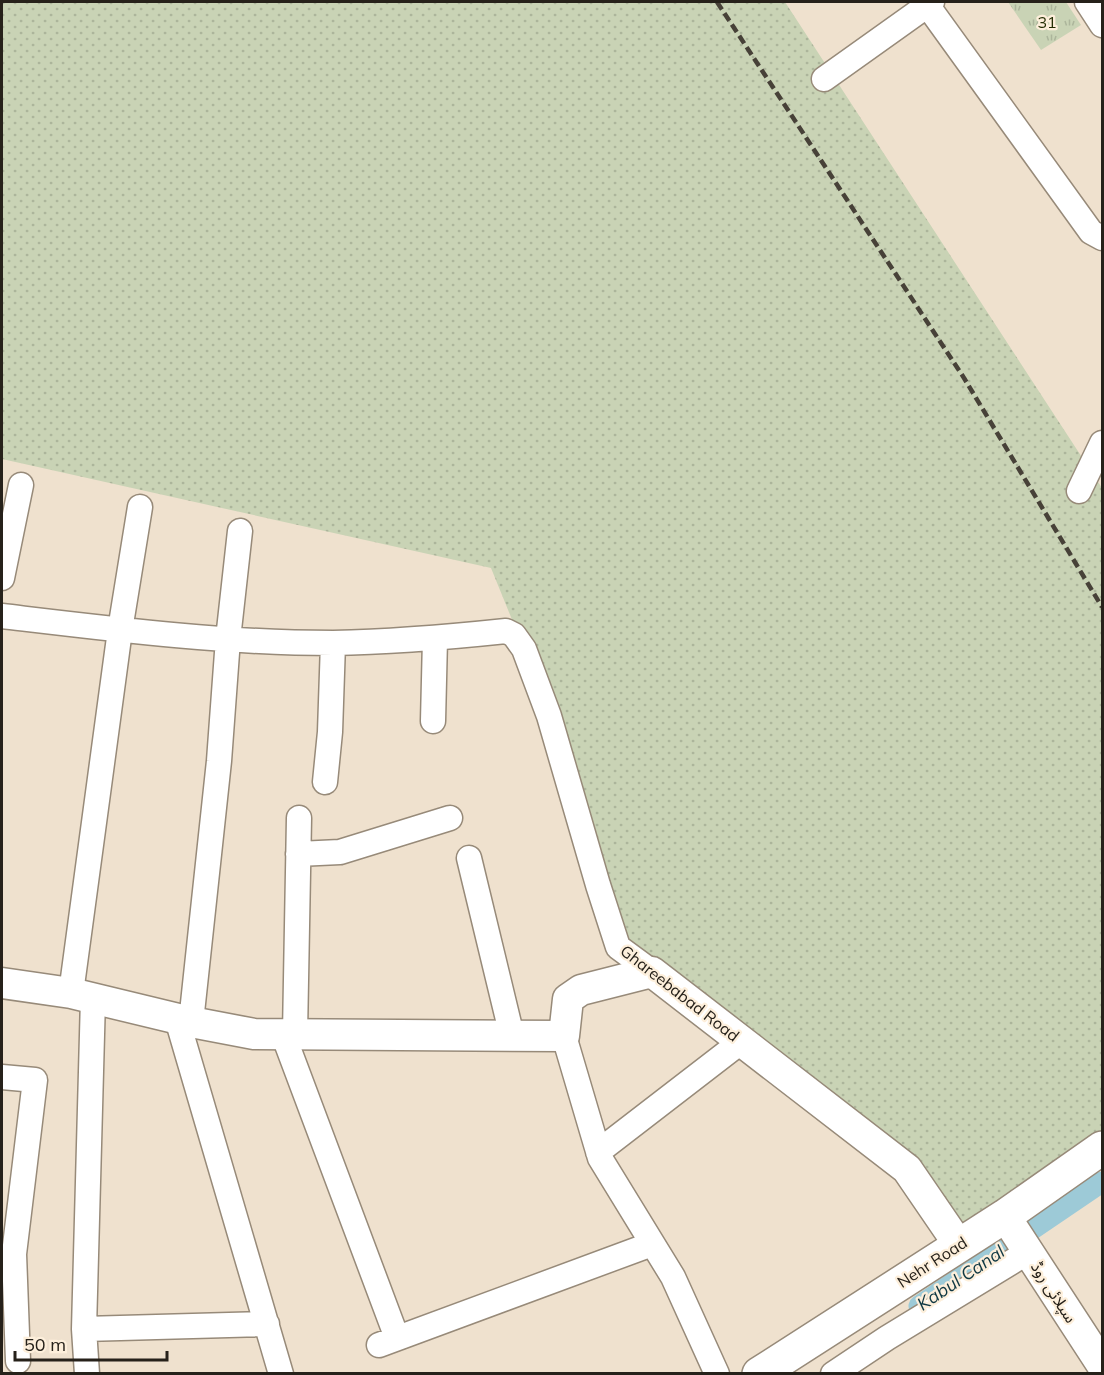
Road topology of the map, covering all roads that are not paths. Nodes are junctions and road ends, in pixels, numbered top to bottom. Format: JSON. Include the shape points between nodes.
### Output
{"nodes":[{"id":1,"x":1087,"y":2,"type":"edge"},
{"id":2,"x":928,"y":3,"type":"edge"},
{"id":3,"x":1102,"y":25,"type":"edge"},
{"id":4,"x":824,"y":79,"type":"dead end"},
{"id":5,"x":1102,"y":238,"type":"edge"},
{"id":6,"x":1102,"y":443,"type":"edge"},
{"id":7,"x":21,"y":485,"type":"dead end"},
{"id":8,"x":1079,"y":491,"type":"dead end"},
{"id":9,"x":140,"y":507,"type":"dead end"},
{"id":10,"x":240,"y":531,"type":"dead end"},
{"id":11,"x":2,"y":578,"type":"edge"},
{"id":12,"x":2,"y":616,"type":"edge"},
{"id":13,"x":120,"y":630,"type":"junction"},
{"id":14,"x":228,"y":639,"type":"junction"},
{"id":15,"x":435,"y":639,"type":"junction"},
{"id":16,"x":333,"y":643,"type":"junction"},
{"id":17,"x":433,"y":721,"type":"dead end"},
{"id":18,"x":325,"y":782,"type":"dead end"},
{"id":19,"x":299,"y":818,"type":"dead end"},
{"id":20,"x":450,"y":818,"type":"dead end"},
{"id":21,"x":298,"y":854,"type":"junction"},
{"id":22,"x":469,"y":858,"type":"dead end"},
{"id":23,"x":652,"y":972,"type":"junction"},
{"id":24,"x":2,"y":983,"type":"edge"},
{"id":25,"x":82,"y":996,"type":"junction"},
{"id":26,"x":184,"y":1021,"type":"junction"},
{"id":27,"x":289,"y":1034,"type":"junction"},
{"id":28,"x":512,"y":1036,"type":"junction"},
{"id":29,"x":564,"y":1036,"type":"junction"},
{"id":30,"x":742,"y":1041,"type":"junction"},
{"id":31,"x":2,"y":1077,"type":"edge"},
{"id":32,"x":1102,"y":1148,"type":"edge"},
{"id":33,"x":598,"y":1152,"type":"junction"},
{"id":34,"x":1006,"y":1216,"type":"junction"},
{"id":35,"x":652,"y":1244,"type":"junction"},
{"id":36,"x":959,"y":1245,"type":"junction"},
{"id":37,"x":1028,"y":1252,"type":"junction"},
{"id":38,"x":267,"y":1324,"type":"junction"},
{"id":39,"x":84,"y":1329,"type":"junction"},
{"id":40,"x":18,"y":1362,"type":"dead end"},
{"id":41,"x":1102,"y":1365,"type":"edge"},
{"id":42,"x":87,"y":1374,"type":"edge"},
{"id":43,"x":281,"y":1374,"type":"edge"},
{"id":44,"x":717,"y":1374,"type":"edge"},
{"id":45,"x":759,"y":1374,"type":"edge"},
{"id":46,"x":833,"y":1374,"type":"edge"}],
"edges":[{"from":1,"to":3,"type":"street"},
{"from":2,"to":4,"type":"street"},
{"from":2,"to":5,"type":"street","via":[[1091,232]]},
{"from":6,"to":8,"type":"street"},
{"from":7,"to":11,"type":"street"},
{"from":9,"to":13,"type":"street"},
{"from":10,"to":14,"type":"street"},
{"from":12,"to":13,"type":"street"},
{"from":13,"to":14,"type":"street"},
{"from":13,"to":25,"type":"street"},
{"from":14,"to":16,"type":"street"},
{"from":14,"to":26,"type":"street","via":[[219,761]]},
{"from":15,"to":16,"type":"street"},
{"from":15,"to":17,"type":"street"},
{"from":15,"to":23,"type":"street","name":"Ghareebabad Road","via":[[506,631],[524,649],[549,716],[618,947]]},
{"from":16,"to":18,"type":"street"},
{"from":19,"to":21,"type":"street"},
{"from":20,"to":21,"type":"street","via":[[340,852]]},
{"from":21,"to":27,"type":"street"},
{"from":22,"to":28,"type":"street"},
{"from":23,"to":29,"type":"street","via":[[581,990],[568,999]]},
{"from":23,"to":30,"type":"street","name":"Ghareebabad Road"},
{"from":24,"to":25,"type":"street"},
{"from":25,"to":26,"type":"street"},
{"from":25,"to":39,"type":"street"},
{"from":26,"to":27,"type":"street","via":[[254,1034]]},
{"from":26,"to":38,"type":"street"},
{"from":27,"to":28,"type":"street"},
{"from":27,"to":35,"type":"street","via":[[388,1341]]},
{"from":28,"to":29,"type":"street"},
{"from":29,"to":33,"type":"street"},
{"from":30,"to":33,"type":"street"},
{"from":30,"to":36,"type":"street","name":"Ghareebabad Road","via":[[907,1169]]},
{"from":31,"to":40,"type":"street","via":[[35,1080],[14,1254]]},
{"from":32,"to":34,"type":"main road","name":"Nehr Road"},
{"from":33,"to":35,"type":"street"},
{"from":34,"to":36,"type":"main road","name":"Nehr Road"},
{"from":34,"to":37,"type":"street","name":"سپلائی روڈ"},
{"from":35,"to":44,"type":"street","via":[[673,1277]]},
{"from":36,"to":45,"type":"main road","name":"Nehr Road"},
{"from":37,"to":41,"type":"street","name":"سپلائی روڈ"},
{"from":37,"to":46,"type":"street"},
{"from":38,"to":39,"type":"street"},
{"from":38,"to":43,"type":"street"},
{"from":39,"to":42,"type":"street"}]}
